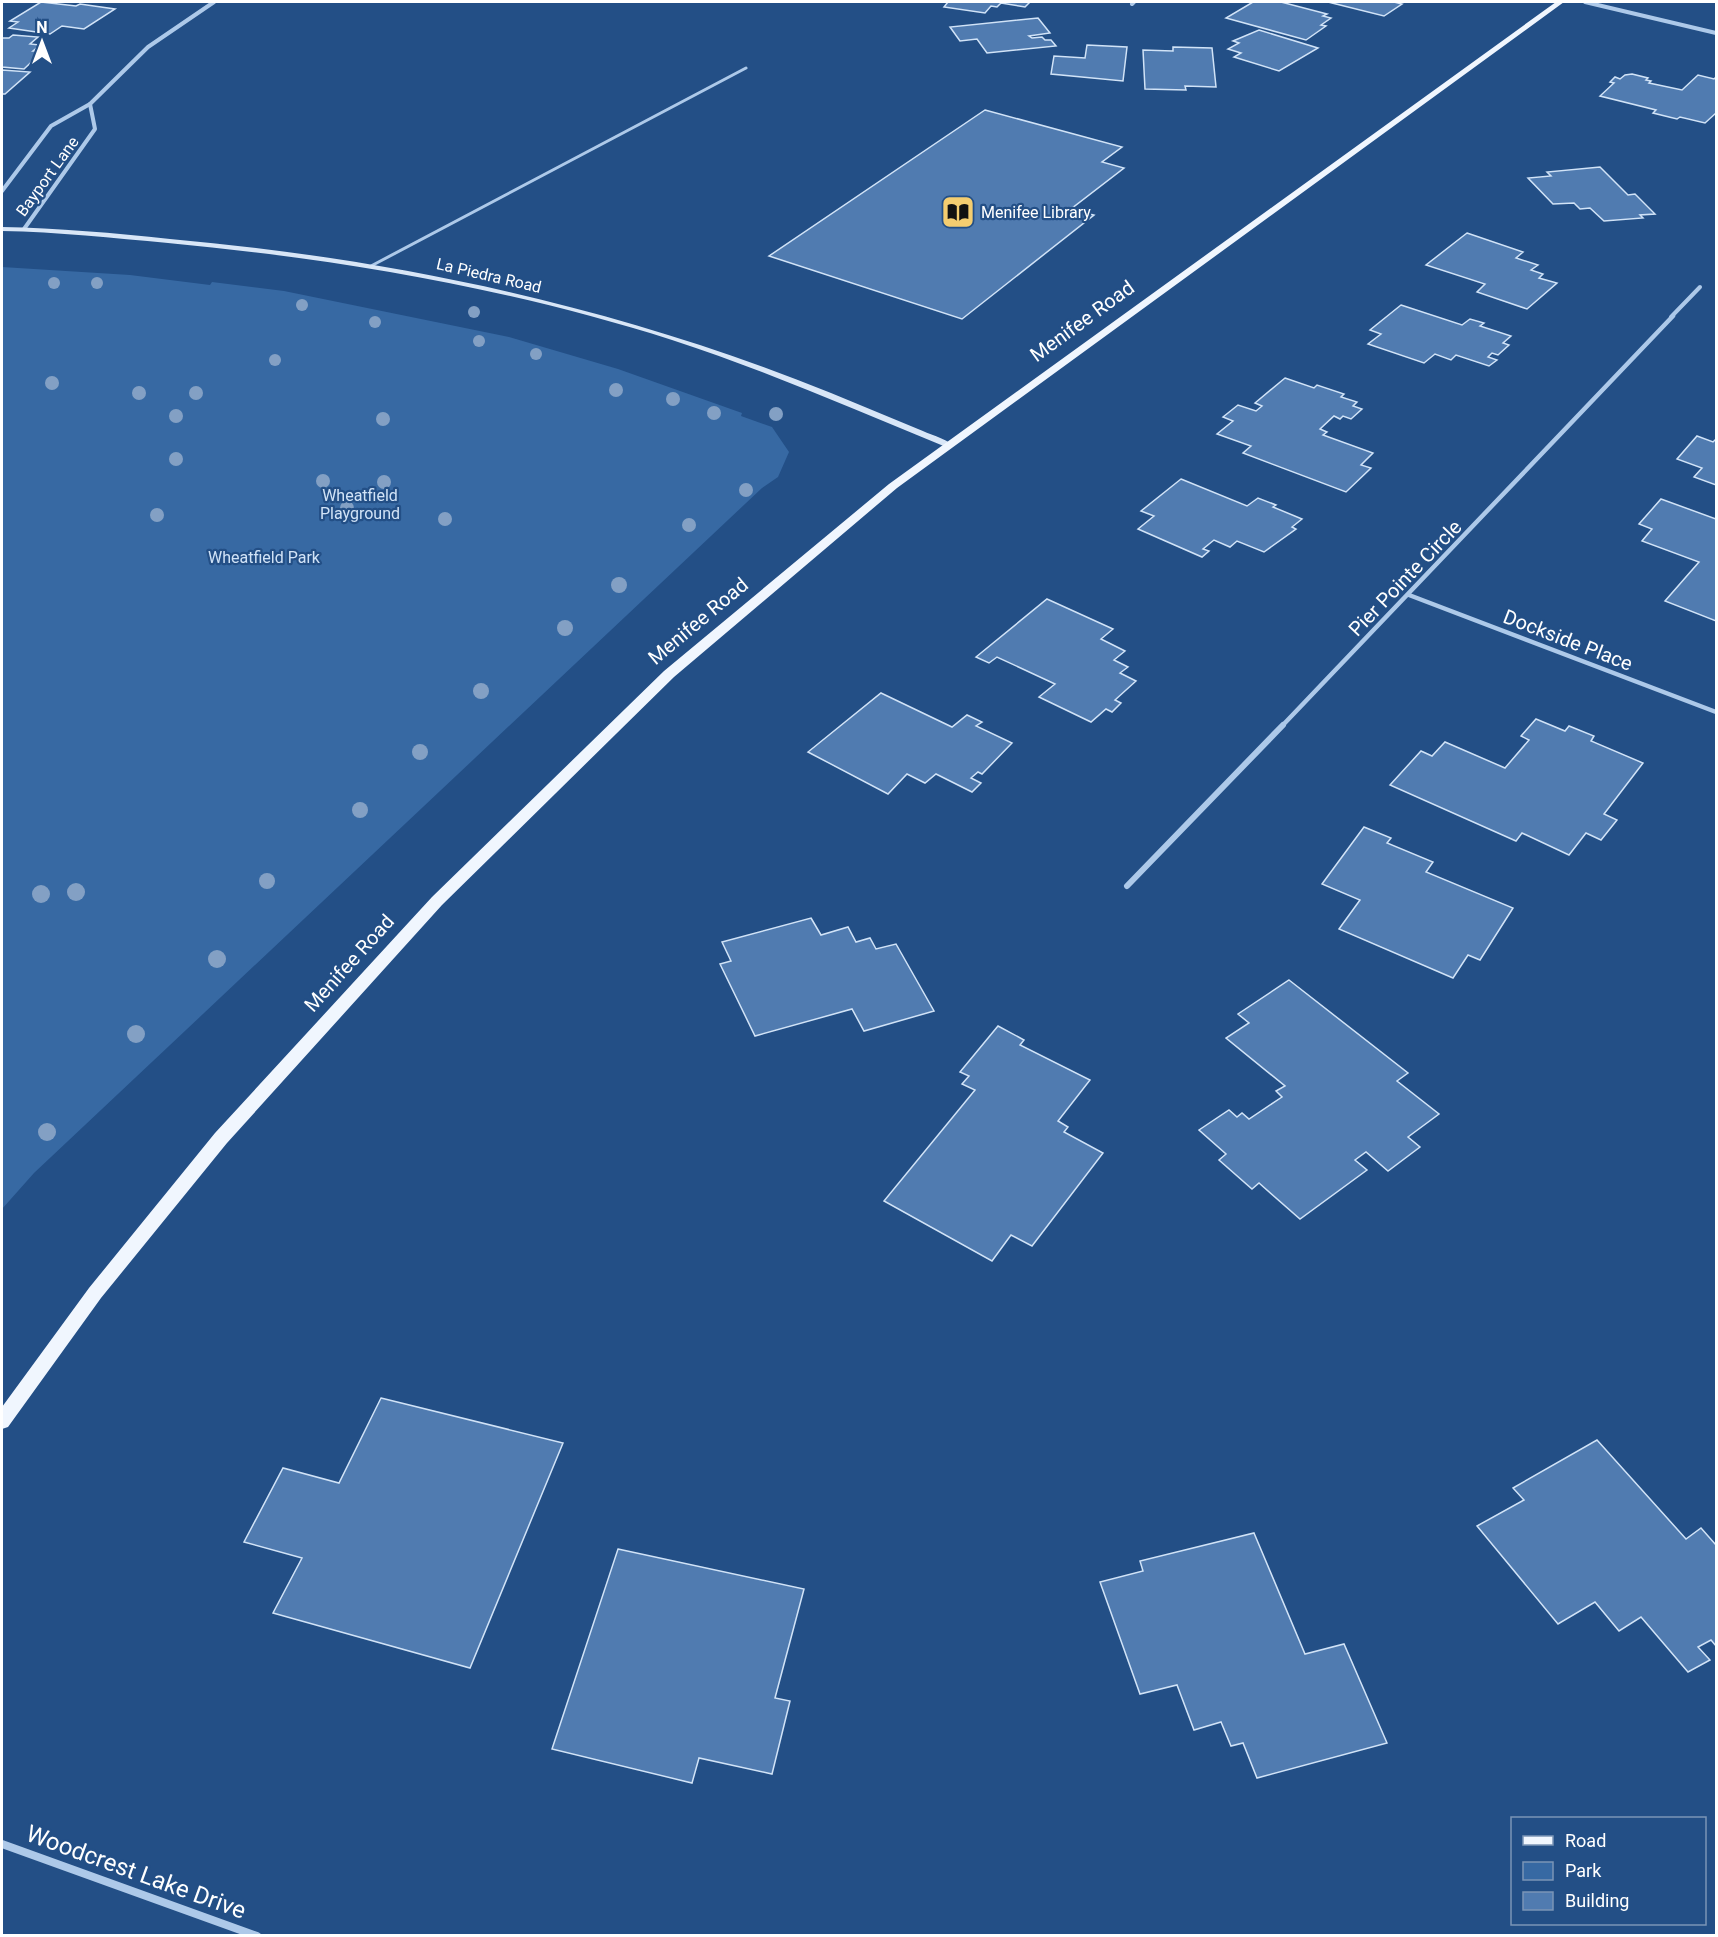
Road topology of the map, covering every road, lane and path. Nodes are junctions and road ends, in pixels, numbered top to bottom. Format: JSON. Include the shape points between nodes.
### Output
{"nodes":[{"id":1,"x":214,"y":2,"type":"edge"},
{"id":2,"x":1560,"y":2,"type":"edge"},
{"id":3,"x":1585,"y":2,"type":"edge"},
{"id":4,"x":1716,"y":33,"type":"edge"},
{"id":5,"x":746,"y":68,"type":"dead end"},
{"id":6,"x":90,"y":104,"type":"junction"},
{"id":7,"x":2,"y":191,"type":"edge"},
{"id":8,"x":2,"y":229,"type":"edge"},
{"id":9,"x":24,"y":229,"type":"junction"},
{"id":10,"x":371,"y":266,"type":"junction"},
{"id":11,"x":1700,"y":287,"type":"dead end"},
{"id":12,"x":949,"y":445,"type":"junction"},
{"id":13,"x":1409,"y":596,"type":"junction"},
{"id":14,"x":1716,"y":712,"type":"edge"},
{"id":15,"x":1127,"y":886,"type":"dead end"},
{"id":16,"x":2,"y":1421,"type":"edge"},
{"id":17,"x":2,"y":1844,"type":"edge"},
{"id":18,"x":257,"y":1935,"type":"edge"}],
"edges":[{"from":1,"to":6,"type":"street","name":"Bayport Lane","via":[[148,47]]},
{"from":2,"to":12,"type":"main road","name":"Menifee Road"},
{"from":3,"to":4,"type":"street"},
{"from":5,"to":10,"type":"lane"},
{"from":6,"to":7,"type":"street","name":"Bayport Lane","via":[[51,126]]},
{"from":6,"to":9,"type":"street","name":"Bayport Lane","via":[[95,129]]},
{"from":8,"to":9,"type":"street","name":"La Piedra Road"},
{"from":9,"to":10,"type":"street","name":"La Piedra Road","via":[[251,248]]},
{"from":10,"to":12,"type":"street","name":"La Piedra Road","via":[[574,309],[674,338],[771,372]]},
{"from":11,"to":13,"type":"street","name":"Pier Pointe Circle"},
{"from":12,"to":16,"type":"main road","name":"Menifee Road","via":[[893,486],[669,674],[437,901],[221,1138],[95,1293]]},
{"from":13,"to":14,"type":"street","name":"Dockside Place"},
{"from":13,"to":15,"type":"street","name":"Pier Pointe Circle"},
{"from":17,"to":18,"type":"street","name":"Woodcrest Lake Drive"}]}
